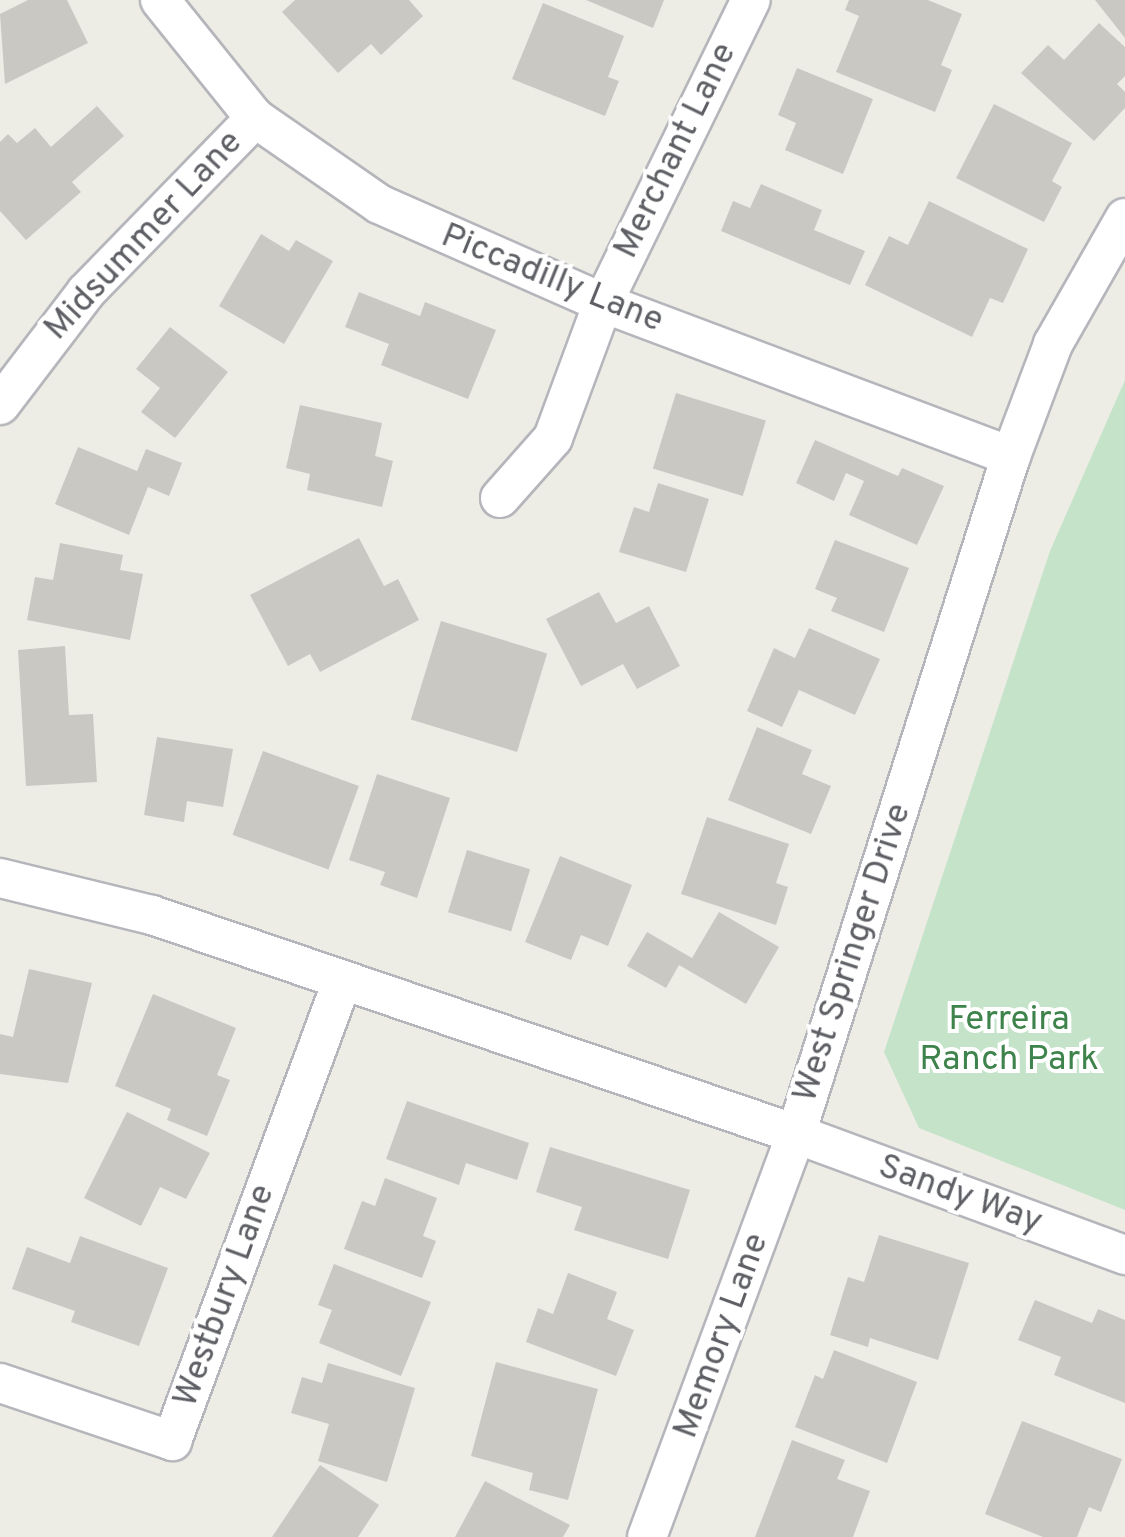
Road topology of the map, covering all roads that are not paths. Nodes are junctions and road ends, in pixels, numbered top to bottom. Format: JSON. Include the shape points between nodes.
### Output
{"nodes":[{"id":1,"x":160,"y":0,"type":"edge"},
{"id":2,"x":752,"y":0,"type":"edge"},
{"id":3,"x":255,"y":118,"type":"junction"},
{"id":4,"x":1125,"y":218,"type":"edge"},
{"id":5,"x":603,"y":303,"type":"junction"},
{"id":6,"x":0,"y":406,"type":"edge"},
{"id":7,"x":1010,"y":456,"type":"junction"},
{"id":8,"x":500,"y":498,"type":"dead end"},
{"id":9,"x":0,"y":878,"type":"edge"},
{"id":10,"x":342,"y":982,"type":"junction"},
{"id":11,"x":796,"y":1134,"type":"junction"},
{"id":12,"x":1125,"y":1256,"type":"edge"},
{"id":13,"x":0,"y":1384,"type":"edge"},
{"id":14,"x":648,"y":1537,"type":"edge"}],
"edges":[{"from":1,"to":3,"type":"street","name":"Piccadilly Lane"},
{"from":2,"to":5,"type":"street","name":"Merchant Lane"},
{"from":3,"to":5,"type":"street","name":"Piccadilly Lane","via":[[379,204]]},
{"from":3,"to":6,"type":"street","name":"Midsummer Lane","via":[[86,292]]},
{"from":4,"to":7,"type":"street","name":"West Springer Drive","via":[[1054,344]]},
{"from":5,"to":7,"type":"street","name":"Piccadilly Lane"},
{"from":5,"to":8,"type":"street","name":"Merchant Lane","via":[[553,438]]},
{"from":7,"to":11,"type":"street","name":"West Springer Drive"},
{"from":9,"to":10,"type":"street","name":"West Springer Drive","via":[[98,898]]},
{"from":10,"to":11,"type":"street","name":"West Springer Drive"},
{"from":10,"to":13,"type":"street","name":"Westbury Lane","via":[[172,1440]]},
{"from":11,"to":12,"type":"street","name":"Sandy Way"},
{"from":11,"to":14,"type":"street","name":"Memory Lane"}]}
